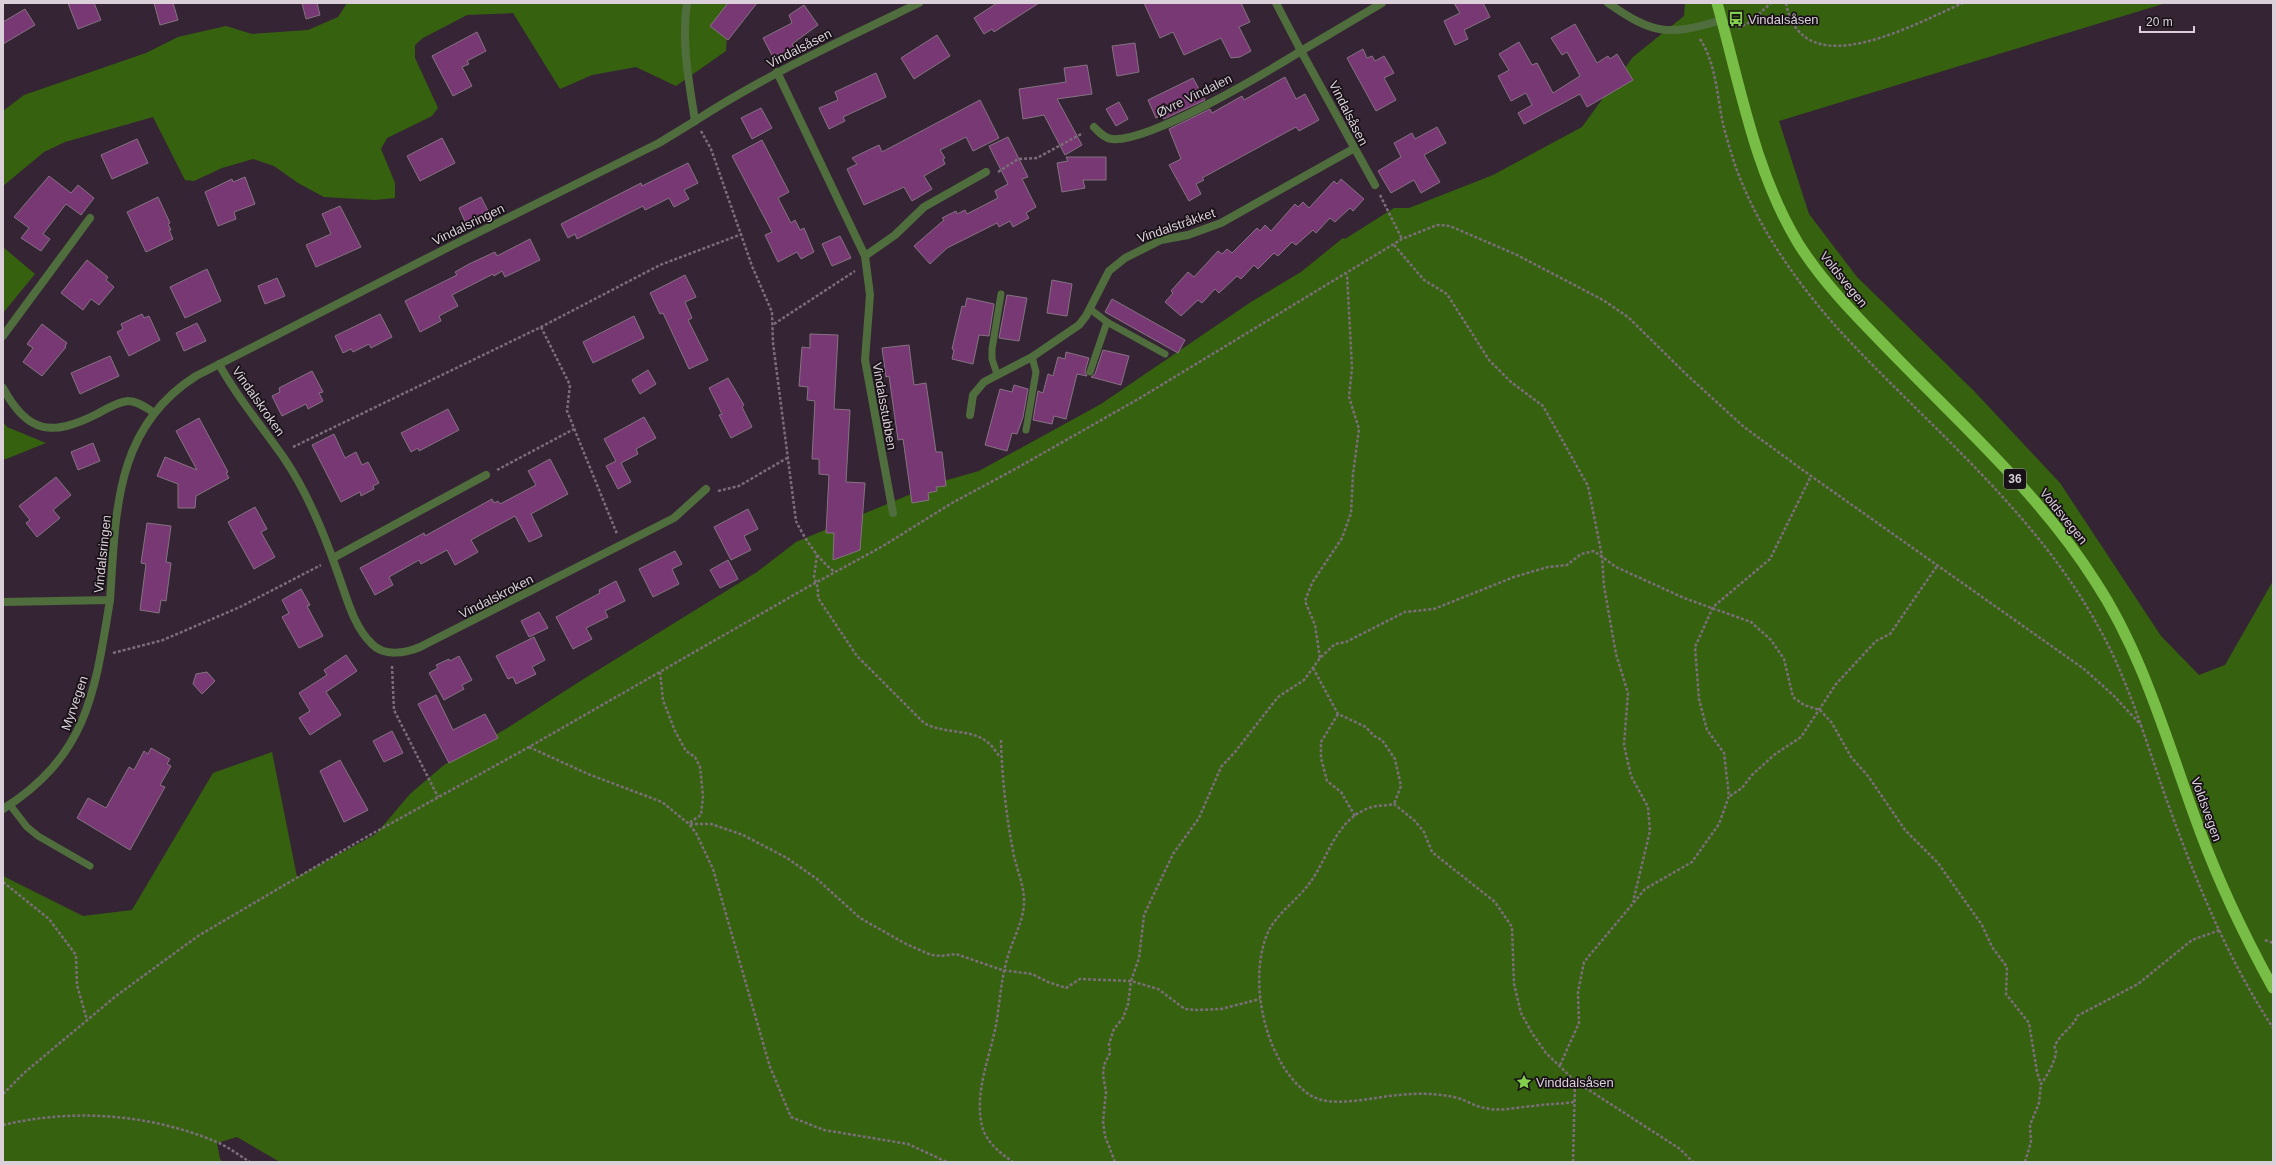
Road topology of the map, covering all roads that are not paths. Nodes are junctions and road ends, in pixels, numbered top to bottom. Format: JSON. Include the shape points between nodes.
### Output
{"nodes":[{"id":1,"x":688,"y":3,"type":"edge"},
{"id":2,"x":919,"y":3,"type":"edge"},
{"id":3,"x":1276,"y":3,"type":"edge"},
{"id":4,"x":1382,"y":3,"type":"edge"},
{"id":5,"x":1608,"y":3,"type":"edge"},
{"id":6,"x":1717,"y":3,"type":"edge"},
{"id":7,"x":1722,"y":20,"type":"junction"},
{"id":8,"x":1302,"y":51,"type":"junction"},
{"id":9,"x":777,"y":72,"type":"junction"},
{"id":10,"x":695,"y":121,"type":"junction"},
{"id":11,"x":1094,"y":127,"type":"road end"},
{"id":12,"x":1353,"y":149,"type":"junction"},
{"id":13,"x":986,"y":172,"type":"road end"},
{"id":14,"x":1375,"y":186,"type":"road end"},
{"id":15,"x":90,"y":218,"type":"dead end"},
{"id":16,"x":865,"y":256,"type":"junction"},
{"id":17,"x":1001,"y":294,"type":"dead end"},
{"id":18,"x":1090,"y":309,"type":"junction"},
{"id":19,"x":1107,"y":322,"type":"junction"},
{"id":20,"x":3,"y":336,"type":"edge"},
{"id":21,"x":1165,"y":354,"type":"dead end"},
{"id":22,"x":1032,"y":357,"type":"junction"},
{"id":23,"x":219,"y":364,"type":"junction"},
{"id":24,"x":1090,"y":372,"type":"dead end"},
{"id":25,"x":997,"y":374,"type":"junction"},
{"id":26,"x":3,"y":388,"type":"edge"},
{"id":27,"x":153,"y":412,"type":"junction"},
{"id":28,"x":970,"y":416,"type":"dead end"},
{"id":29,"x":1026,"y":430,"type":"dead end"},
{"id":30,"x":486,"y":475,"type":"road end"},
{"id":31,"x":706,"y":489,"type":"road end"},
{"id":32,"x":893,"y":513,"type":"dead end"},
{"id":33,"x":333,"y":558,"type":"junction"},
{"id":34,"x":110,"y":600,"type":"junction"},
{"id":35,"x":3,"y":602,"type":"edge"},
{"id":36,"x":6,"y":807,"type":"edge"},
{"id":37,"x":90,"y":866,"type":"dead end"},
{"id":38,"x":2273,"y":988,"type":"edge"}],
"edges":[{"from":1,"to":10,"type":"street","via":[[685,32],[687,67]]},
{"from":2,"to":9,"type":"street","name":"Vindalsåsen"},
{"from":3,"to":8,"type":"street","name":"Vindalsåsen"},
{"from":4,"to":8,"type":"street"},
{"from":5,"to":7,"type":"street","via":[[1646,27],[1664,31],[1693,29]]},
{"from":6,"to":7,"type":"highway","name":"Voldsvegen","number":"36"},
{"from":7,"to":38,"type":"highway","name":"Voldsvegen","number":"36","via":[[1762,166],[1784,218],[1813,265],[1850,310],[2028,494],[2078,555],[2112,608],[2142,670],[2222,889]]},
{"from":8,"to":11,"type":"street","name":"Øvre Vindalen","via":[[1227,94],[1152,130],[1130,137],[1111,139]]},
{"from":8,"to":12,"type":"street","name":"Vindalsåsen"},
{"from":9,"to":10,"type":"street","name":"Vindalsåsen"},
{"from":9,"to":16,"type":"street","name":"Vindalsstubben"},
{"from":10,"to":23,"type":"street","name":"Vindalsringen","via":[[659,143]]},
{"from":12,"to":14,"type":"street","name":"Vindalsåsen"},
{"from":12,"to":18,"type":"street","name":"Vindalstråkket","via":[[1221,223],[1161,240],[1133,253],[1109,271]]},
{"from":13,"to":16,"type":"street","via":[[924,206],[895,235]]},
{"from":15,"to":20,"type":"street"},
{"from":16,"to":32,"type":"street","name":"Vindalsstubben","via":[[870,295],[865,366]]},
{"from":17,"to":25,"type":"lane","via":[[992,350]]},
{"from":18,"to":19,"type":"lane"},
{"from":18,"to":22,"type":"street","name":"Vindalstråkket","via":[[1068,334]]},
{"from":19,"to":21,"type":"lane"},
{"from":19,"to":24,"type":"lane"},
{"from":22,"to":25,"type":"street","name":"Vindalstråkket"},
{"from":22,"to":29,"type":"lane","via":[[1036,372]]},
{"from":23,"to":27,"type":"street","name":"Vindalsringen","via":[[179,386]]},
{"from":23,"to":33,"type":"street","name":"Vindalskroken","via":[[239,399],[280,453],[296,479]]},
{"from":25,"to":28,"type":"street","name":"Vindalstråkket","via":[[977,388],[973,395]]},
{"from":26,"to":27,"type":"street","via":[[25,417],[38,426],[49,429],[74,426],[116,404],[128,401],[138,403]]},
{"from":27,"to":34,"type":"street","name":"Vindalsringen","via":[[134,445],[122,487]]},
{"from":30,"to":33,"type":"street"},
{"from":31,"to":33,"type":"street","name":"Vindalskroken","via":[[674,518],[410,651],[392,652],[373,646],[362,632],[350,606]]},
{"from":34,"to":35,"type":"street","name":"Vindalsringen"},
{"from":34,"to":36,"type":"street","name":"Myrvegen","via":[[101,656],[85,716],[75,738],[39,782]]},
{"from":36,"to":37,"type":"lane","via":[[38,836]]}]}
